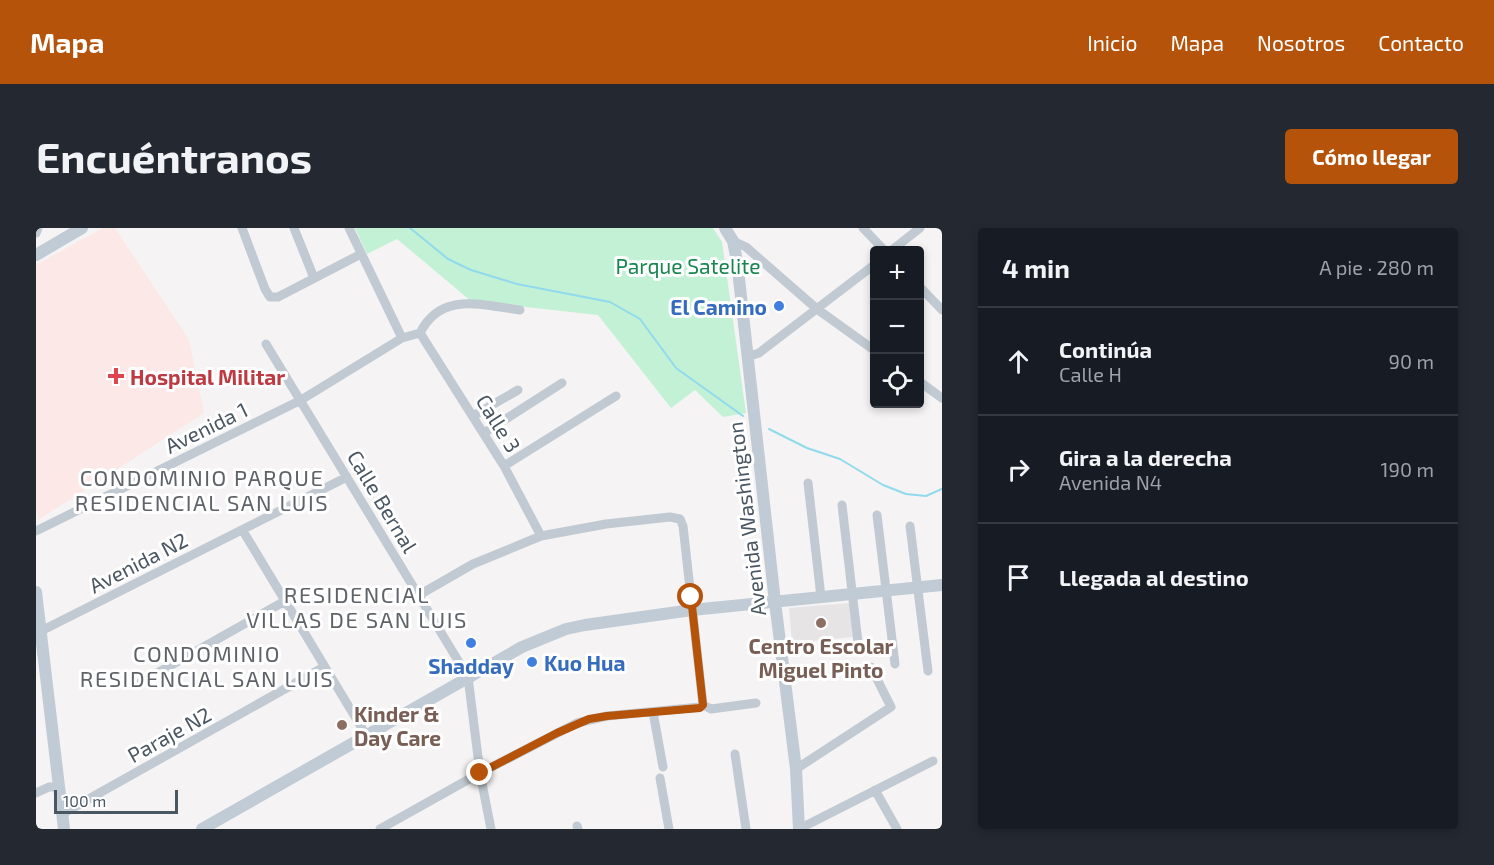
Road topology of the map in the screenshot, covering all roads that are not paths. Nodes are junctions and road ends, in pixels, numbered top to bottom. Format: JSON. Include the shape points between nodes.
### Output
{"nodes":[{"id":1,"x":38,"y":228,"type":"edge"},
{"id":2,"x":82,"y":228,"type":"edge"},
{"id":3,"x":242,"y":228,"type":"edge"},
{"id":4,"x":294,"y":228,"type":"edge"},
{"id":5,"x":349,"y":228,"type":"edge"},
{"id":6,"x":725,"y":228,"type":"edge"},
{"id":7,"x":863,"y":228,"type":"edge"},
{"id":8,"x":921,"y":228,"type":"edge"},
{"id":9,"x":36,"y":233,"type":"edge"},
{"id":10,"x":733,"y":241,"type":"junction"},
{"id":11,"x":880,"y":246,"type":"edge"},
{"id":12,"x":897,"y":246,"type":"edge"},
{"id":13,"x":361,"y":254,"type":"junction"},
{"id":14,"x":36,"y":255,"type":"edge"},
{"id":15,"x":870,"y":268,"type":"edge"},
{"id":16,"x":315,"y":278,"type":"junction"},
{"id":17,"x":924,"y":291,"type":"edge"},
{"id":18,"x":817,"y":309,"type":"junction"},
{"id":19,"x":520,"y":310,"type":"dead end"},
{"id":20,"x":942,"y":310,"type":"edge"},
{"id":21,"x":420,"y":333,"type":"junction"},
{"id":22,"x":402,"y":338,"type":"junction"},
{"id":23,"x":266,"y":344,"type":"dead end"},
{"id":24,"x":870,"y":347,"type":"edge"},
{"id":25,"x":747,"y":357,"type":"junction"},
{"id":26,"x":562,"y":383,"type":"dead end"},
{"id":27,"x":924,"y":385,"type":"edge"},
{"id":28,"x":518,"y":390,"type":"dead end"},
{"id":29,"x":616,"y":396,"type":"dead end"},
{"id":30,"x":942,"y":398,"type":"edge"},
{"id":31,"x":301,"y":400,"type":"junction"},
{"id":32,"x":473,"y":416,"type":"junction"},
{"id":33,"x":484,"y":433,"type":"junction"},
{"id":34,"x":504,"y":466,"type":"junction"},
{"id":35,"x":347,"y":477,"type":"junction"},
{"id":36,"x":808,"y":483,"type":"dead end"},
{"id":37,"x":842,"y":505,"type":"dead end"},
{"id":38,"x":877,"y":515,"type":"dead end"},
{"id":39,"x":910,"y":526,"type":"dead end"},
{"id":40,"x":36,"y":531,"type":"edge"},
{"id":41,"x":243,"y":531,"type":"junction"},
{"id":42,"x":541,"y":536,"type":"junction"},
{"id":43,"x":942,"y":585,"type":"edge"},
{"id":44,"x":918,"y":588,"type":"junction"},
{"id":45,"x":885,"y":591,"type":"junction"},
{"id":46,"x":36,"y":592,"type":"edge"},
{"id":47,"x":852,"y":594,"type":"junction"},
{"id":48,"x":419,"y":595,"type":"junction"},
{"id":49,"x":821,"y":597,"type":"junction"},
{"id":50,"x":285,"y":601,"type":"junction"},
{"id":51,"x":775,"y":602,"type":"junction"},
{"id":52,"x":692,"y":610,"type":"junction"},
{"id":53,"x":38,"y":617,"type":"edge"},
{"id":54,"x":41,"y":631,"type":"junction"},
{"id":55,"x":859,"y":651,"type":"dead end"},
{"id":56,"x":895,"y":664,"type":"dead end"},
{"id":57,"x":324,"y":667,"type":"junction"},
{"id":58,"x":871,"y":667,"type":"dead end"},
{"id":59,"x":928,"y":670,"type":"dead end"},
{"id":60,"x":468,"y":677,"type":"junction"},
{"id":61,"x":136,"y":685,"type":"dead end"},
{"id":62,"x":756,"y":703,"type":"dead end"},
{"id":63,"x":703,"y":705,"type":"junction"},
{"id":64,"x":653,"y":712,"type":"junction"},
{"id":65,"x":366,"y":735,"type":"junction"},
{"id":66,"x":735,"y":754,"type":"dead end"},
{"id":67,"x":933,"y":761,"type":"dead end"},
{"id":68,"x":663,"y":766,"type":"dead end"},
{"id":69,"x":796,"y":769,"type":"junction"},
{"id":70,"x":480,"y":773,"type":"junction"},
{"id":71,"x":660,"y":778,"type":"dead end"},
{"id":72,"x":59,"y":787,"type":"junction"},
{"id":73,"x":875,"y":790,"type":"junction"},
{"id":74,"x":36,"y":793,"type":"edge"},
{"id":75,"x":62,"y":814,"type":"junction"},
{"id":76,"x":64,"y":829,"type":"edge"},
{"id":77,"x":202,"y":829,"type":"edge"},
{"id":78,"x":380,"y":829,"type":"edge"},
{"id":79,"x":491,"y":829,"type":"edge"},
{"id":80,"x":669,"y":829,"type":"edge"},
{"id":81,"x":746,"y":829,"type":"edge"},
{"id":82,"x":799,"y":829,"type":"edge"},
{"id":83,"x":897,"y":829,"type":"edge"}],
"edges":[{"from":1,"to":9,"type":"street"},
{"from":2,"to":14,"type":"street"},
{"from":3,"to":16,"type":"street","via":[[270,297],[278,297]]},
{"from":4,"to":16,"type":"street"},
{"from":5,"to":13,"type":"street"},
{"from":6,"to":10,"type":"street"},
{"from":7,"to":11,"type":"street"},
{"from":8,"to":12,"type":"street"},
{"from":10,"to":18,"type":"street","via":[[746,247]]},
{"from":10,"to":25,"type":"street","name":"Avenida Washington"},
{"from":13,"to":16,"type":"street"},
{"from":13,"to":22,"type":"street"},
{"from":15,"to":18,"type":"street"},
{"from":17,"to":20,"type":"street"},
{"from":18,"to":24,"type":"street"},
{"from":18,"to":25,"type":"street","via":[[759,353]]},
{"from":19,"to":21,"type":"street","via":[[466,303],[450,306],[427,319]]},
{"from":21,"to":22,"type":"street","name":"Avenida 1"},
{"from":21,"to":32,"type":"street","name":"Calle 3"},
{"from":22,"to":31,"type":"street","name":"Avenida 1"},
{"from":23,"to":31,"type":"street","name":"Calle Bernal"},
{"from":25,"to":51,"type":"street","name":"Avenida Washington"},
{"from":26,"to":33,"type":"street"},
{"from":27,"to":30,"type":"street"},
{"from":28,"to":32,"type":"street"},
{"from":29,"to":34,"type":"street"},
{"from":31,"to":35,"type":"street","name":"Calle Bernal"},
{"from":31,"to":40,"type":"street","name":"Avenida 1"},
{"from":32,"to":33,"type":"street","name":"Calle 3"},
{"from":33,"to":34,"type":"street","name":"Calle 3"},
{"from":34,"to":42,"type":"street","name":"Calle 3"},
{"from":35,"to":41,"type":"street","name":"Avenida N2"},
{"from":35,"to":48,"type":"street","name":"Calle Bernal"},
{"from":36,"to":49,"type":"street"},
{"from":37,"to":47,"type":"street"},
{"from":38,"to":45,"type":"street"},
{"from":39,"to":44,"type":"street"},
{"from":41,"to":50,"type":"street"},
{"from":41,"to":54,"type":"street","name":"Avenida N2"},
{"from":42,"to":48,"type":"street","via":[[473,564]]},
{"from":42,"to":52,"type":"street","via":[[606,524],[680,519]]},
{"from":43,"to":44,"type":"street"},
{"from":44,"to":45,"type":"street"},
{"from":44,"to":59,"type":"street"},
{"from":45,"to":47,"type":"street"},
{"from":45,"to":56,"type":"street"},
{"from":46,"to":53,"type":"street"},
{"from":47,"to":49,"type":"street"},
{"from":47,"to":55,"type":"street"},
{"from":48,"to":60,"type":"street","name":"Calle Bernal"},
{"from":49,"to":51,"type":"street"},
{"from":50,"to":57,"type":"street"},
{"from":50,"to":61,"type":"street"},
{"from":51,"to":52,"type":"street"},
{"from":51,"to":69,"type":"street","name":"Avenida Washington"},
{"from":52,"to":60,"type":"street","via":[[566,629],[522,647]]},
{"from":52,"to":63,"type":"street"},
{"from":53,"to":54,"type":"street"},
{"from":54,"to":72,"type":"street"},
{"from":57,"to":65,"type":"street"},
{"from":57,"to":75,"type":"street","name":"Paraje N2"},
{"from":58,"to":69,"type":"street","via":[[891,707]]},
{"from":60,"to":65,"type":"street"},
{"from":60,"to":70,"type":"street"},
{"from":62,"to":63,"type":"street","via":[[711,709]]},
{"from":63,"to":64,"type":"street"},
{"from":64,"to":68,"type":"street"},
{"from":64,"to":70,"type":"street","via":[[583,721]]},
{"from":65,"to":77,"type":"street"},
{"from":66,"to":81,"type":"street"},
{"from":67,"to":73,"type":"street"},
{"from":69,"to":82,"type":"street","name":"Avenida Washington"},
{"from":70,"to":78,"type":"street"},
{"from":70,"to":79,"type":"street"},
{"from":71,"to":80,"type":"street"},
{"from":72,"to":74,"type":"street"},
{"from":72,"to":75,"type":"street"},
{"from":73,"to":82,"type":"street"},
{"from":73,"to":83,"type":"street"},
{"from":75,"to":76,"type":"street"}]}
